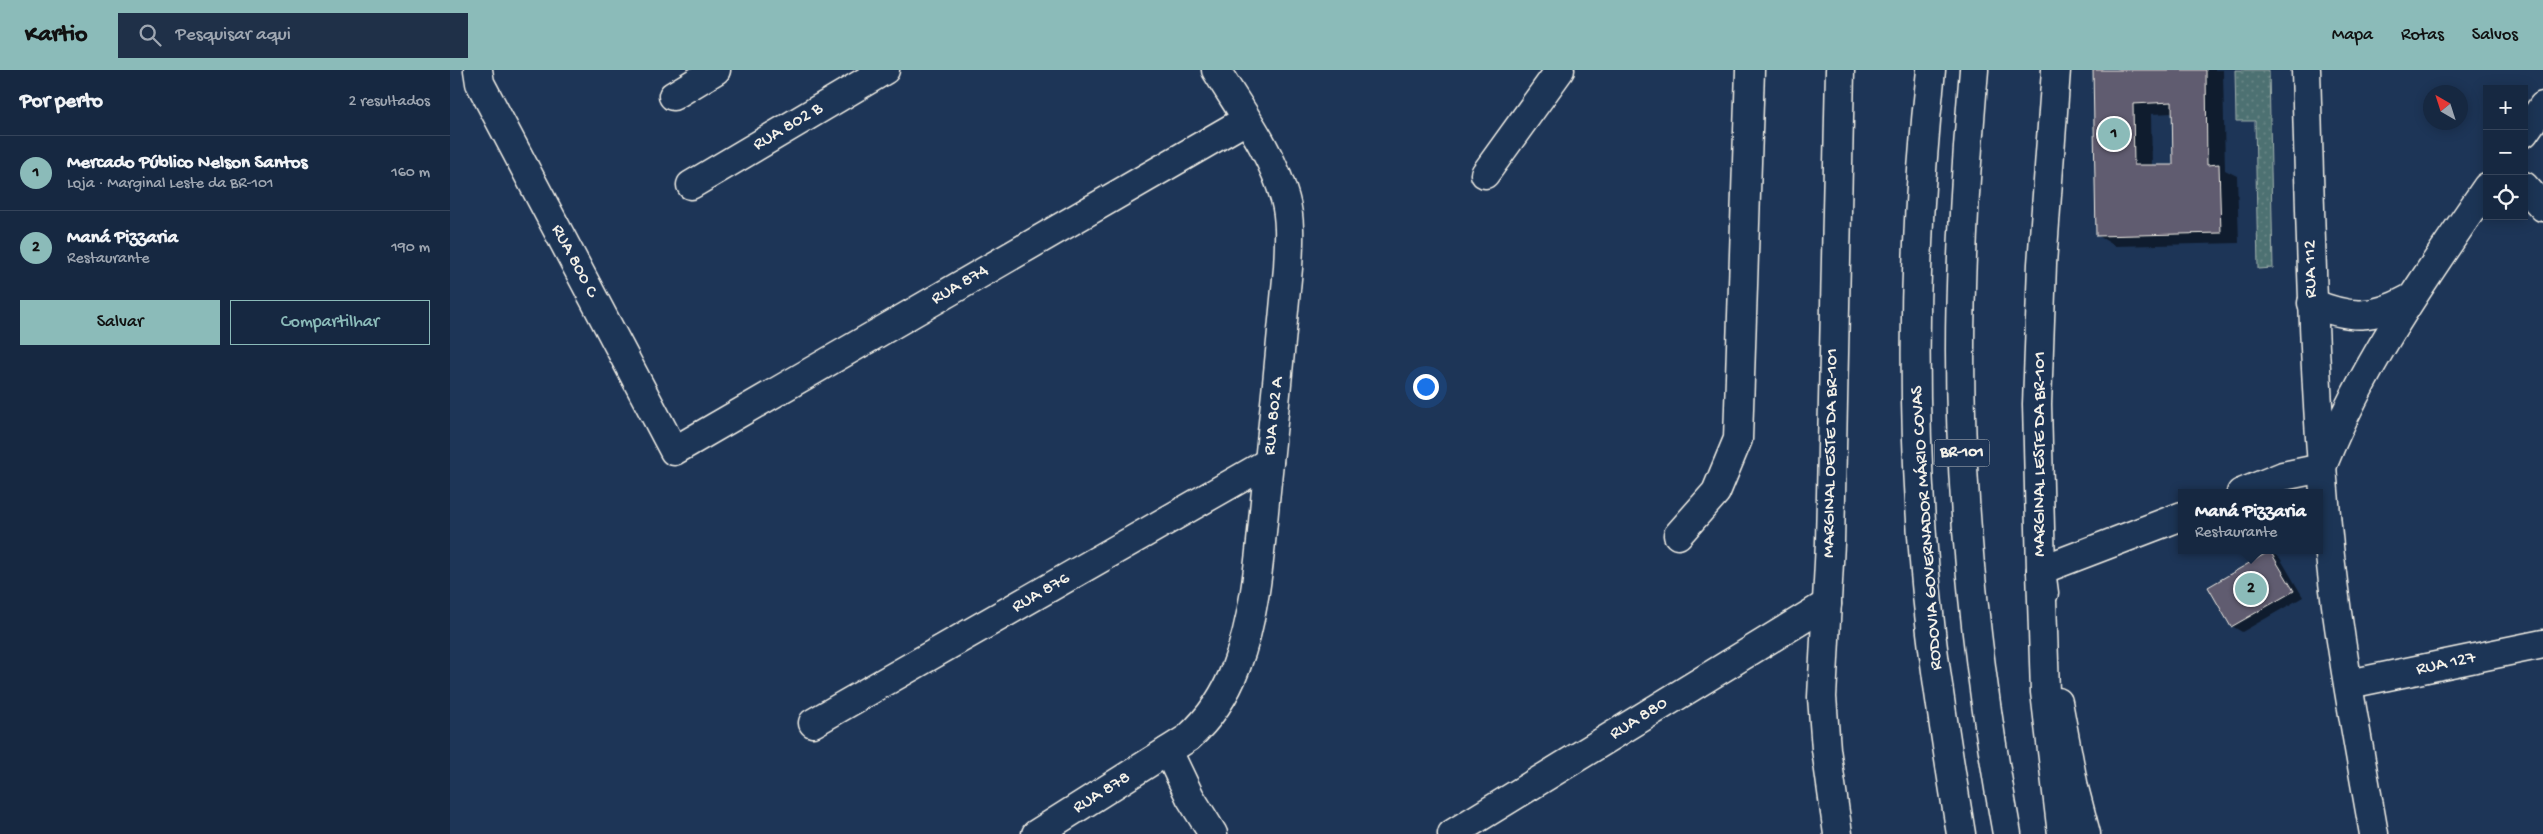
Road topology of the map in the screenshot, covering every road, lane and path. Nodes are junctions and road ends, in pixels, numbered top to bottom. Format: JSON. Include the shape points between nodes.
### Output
{"nodes":[{"id":1,"x":478,"y":70,"type":"edge"},
{"id":2,"x":716,"y":70,"type":"edge"},
{"id":3,"x":885,"y":70,"type":"edge"},
{"id":4,"x":1216,"y":70,"type":"edge"},
{"id":5,"x":1560,"y":70,"type":"edge"},
{"id":6,"x":1750,"y":70,"type":"edge"},
{"id":7,"x":1840,"y":70,"type":"edge"},
{"id":8,"x":1931,"y":70,"type":"edge"},
{"id":9,"x":1974,"y":70,"type":"edge"},
{"id":10,"x":2056,"y":70,"type":"edge"},
{"id":11,"x":2306,"y":70,"type":"edge"},
{"id":12,"x":673,"y":96,"type":"dead end"},
{"id":13,"x":2543,"y":106,"type":"edge"},
{"id":14,"x":1246,"y":120,"type":"junction"},
{"id":15,"x":2526,"y":130,"type":"edge"},
{"id":16,"x":1485,"y":174,"type":"dead end"},
{"id":17,"x":691,"y":185,"type":"dead end"},
{"id":18,"x":2528,"y":190,"type":"edge"},
{"id":19,"x":2483,"y":193,"type":"edge"},
{"id":20,"x":2543,"y":207,"type":"edge"},
{"id":21,"x":2409,"y":299,"type":"junction"},
{"id":22,"x":2312,"y":303,"type":"junction"},
{"id":23,"x":674,"y":450,"type":"joint"},
{"id":24,"x":1269,"y":462,"type":"junction"},
{"id":25,"x":2322,"y":468,"type":"junction"},
{"id":26,"x":2252,"y":489,"type":"edge"},
{"id":27,"x":2178,"y":518,"type":"edge"},
{"id":28,"x":1678,"y":535,"type":"dead end"},
{"id":29,"x":2041,"y":570,"type":"junction"},
{"id":30,"x":1827,"y":604,"type":"junction"},
{"id":31,"x":2543,"y":644,"type":"edge"},
{"id":32,"x":2349,"y":684,"type":"junction"},
{"id":33,"x":813,"y":723,"type":"dead end"},
{"id":34,"x":1168,"y":751,"type":"junction"},
{"id":35,"x":1036,"y":834,"type":"edge"},
{"id":36,"x":1213,"y":834,"type":"edge"},
{"id":37,"x":1452,"y":834,"type":"edge"},
{"id":38,"x":1838,"y":834,"type":"edge"},
{"id":39,"x":1961,"y":834,"type":"edge"},
{"id":40,"x":2007,"y":834,"type":"edge"},
{"id":41,"x":2062,"y":834,"type":"edge"},
{"id":42,"x":2086,"y":834,"type":"edge"},
{"id":43,"x":2374,"y":834,"type":"edge"}],
"edges":[{"from":1,"to":23,"type":"main road","name":"RUA 800 C","via":[[480,83]]},
{"from":2,"to":12,"type":"main road"},
{"from":3,"to":17,"type":"main road","name":"RUA 802 B"},
{"from":4,"to":14,"type":"main road","name":"RUA 802 A"},
{"from":5,"to":16,"type":"main road"},
{"from":6,"to":28,"type":"main road","via":[[1738,439],[1716,492]]},
{"from":7,"to":30,"type":"main road","name":"MARGINAL OESTE DA BR-101"},
{"from":8,"to":39,"type":"main road","name":"RODOVIA GOVERNADOR MÁRIO COVAS","number":"BR-101","via":[[1921,195],[1917,405],[1931,630]]},
{"from":9,"to":40,"type":"main road","number":"BR-101","via":[[1962,246],[1960,352],[1963,456],[1969,563],[1985,700]]},
{"from":10,"to":29,"type":"main road","name":"MARGINAL LESTE DA BR-101","via":[[2042,264],[2039,364]]},
{"from":11,"to":22,"type":"main road","name":"RUA 112"},
{"from":13,"to":15,"type":"main road"},
{"from":14,"to":23,"type":"main road","name":"RUA 874"},
{"from":14,"to":24,"type":"main road","name":"RUA 802 A","via":[[1272,164],[1289,219],[1288,268]]},
{"from":18,"to":20,"type":"main road"},
{"from":19,"to":21,"type":"main road"},
{"from":21,"to":22,"type":"main road","via":[[2371,315],[2351,316]]},
{"from":21,"to":25,"type":"main road","via":[[2354,393]]},
{"from":22,"to":25,"type":"main road","name":"RUA 112"},
{"from":24,"to":33,"type":"main road","name":"RUA 876"},
{"from":24,"to":34,"type":"main road","name":"RUA 802 A","via":[[1258,565],[1244,643],[1236,668],[1212,712],[1199,728]]},
{"from":25,"to":26,"type":"main road","via":[[2283,476]]},
{"from":25,"to":32,"type":"main road","name":"RUA 112","via":[[2330,558]]},
{"from":27,"to":29,"type":"main road"},
{"from":29,"to":41,"type":"main road","via":[[2045,692]]},
{"from":29,"to":42,"type":"main road","name":"MARGINAL LESTE DA BR-101","via":[[2062,729]]},
{"from":30,"to":37,"type":"main road","name":"RUA 880"},
{"from":30,"to":38,"type":"main road","name":"MARGINAL OESTE DA BR-101","via":[[1822,697]]},
{"from":31,"to":32,"type":"main road","name":"RUA 127"},
{"from":32,"to":43,"type":"main road","name":"RUA 112"},
{"from":34,"to":35,"type":"main road","name":"RUA 878"},
{"from":34,"to":36,"type":"main road"}]}
